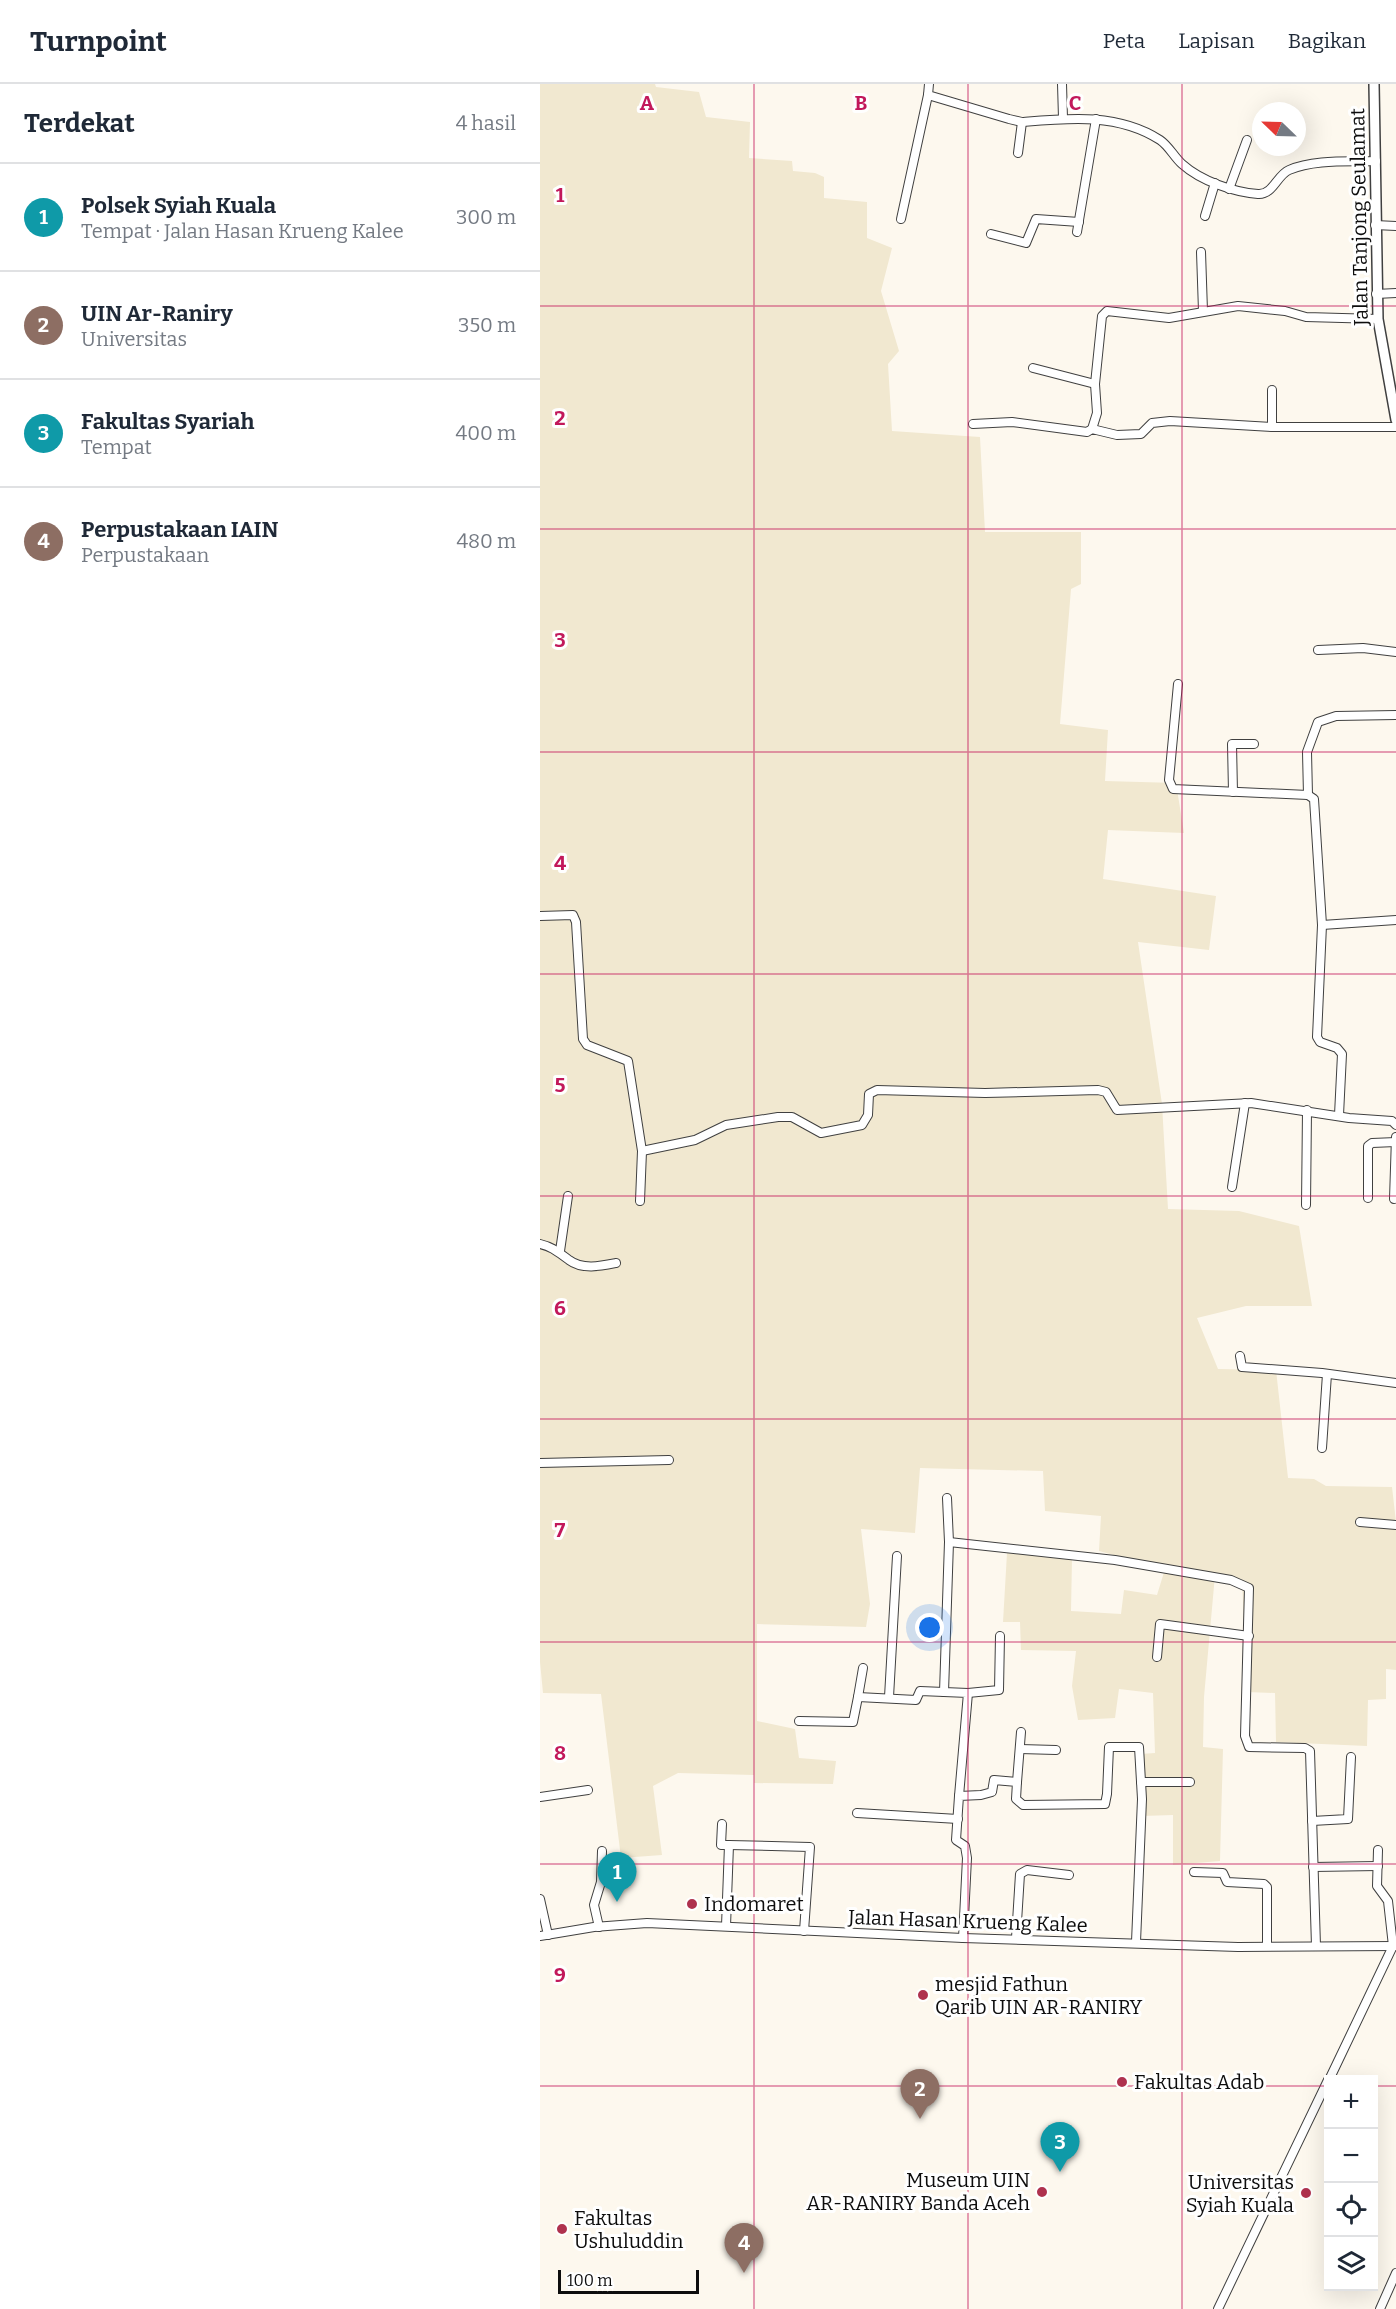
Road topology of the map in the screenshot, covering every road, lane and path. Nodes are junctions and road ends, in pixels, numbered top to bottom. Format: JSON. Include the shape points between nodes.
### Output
{"nodes":[{"id":1,"x":929,"y":84,"type":"edge"},
{"id":2,"x":1062,"y":84,"type":"edge"},
{"id":3,"x":1374,"y":84,"type":"edge"},
{"id":4,"x":928,"y":95,"type":"junction"},
{"id":5,"x":1063,"y":118,"type":"junction"},
{"id":6,"x":1096,"y":119,"type":"junction"},
{"id":7,"x":1022,"y":122,"type":"junction"},
{"id":8,"x":1246,"y":140,"type":"dead end"},
{"id":9,"x":1018,"y":153,"type":"dead end"},
{"id":10,"x":1376,"y":161,"type":"junction"},
{"id":11,"x":1215,"y":183,"type":"junction"},
{"id":12,"x":1228,"y":189,"type":"junction"},
{"id":13,"x":1205,"y":216,"type":"dead end"},
{"id":14,"x":901,"y":219,"type":"dead end"},
{"id":15,"x":1079,"y":222,"type":"junction"},
{"id":16,"x":1375,"y":225,"type":"junction"},
{"id":17,"x":1396,"y":226,"type":"edge"},
{"id":18,"x":1077,"y":232,"type":"dead end"},
{"id":19,"x":991,"y":234,"type":"dead end"},
{"id":20,"x":1201,"y":252,"type":"dead end"},
{"id":21,"x":1396,"y":293,"type":"edge"},
{"id":22,"x":1376,"y":294,"type":"junction"},
{"id":23,"x":1203,"y":311,"type":"junction"},
{"id":24,"x":1378,"y":319,"type":"junction"},
{"id":25,"x":1033,"y":368,"type":"dead end"},
{"id":26,"x":1392,"y":378,"type":"edge"},
{"id":27,"x":1095,"y":384,"type":"junction"},
{"id":28,"x":1272,"y":390,"type":"dead end"},
{"id":29,"x":1396,"y":420,"type":"edge"},
{"id":30,"x":973,"y":424,"type":"dead end"},
{"id":31,"x":1272,"y":427,"type":"junction"},
{"id":32,"x":1396,"y":427,"type":"edge"},
{"id":33,"x":1092,"y":429,"type":"junction"},
{"id":34,"x":1318,"y":650,"type":"dead end"},
{"id":35,"x":1396,"y":652,"type":"edge"},
{"id":36,"x":1178,"y":684,"type":"dead end"},
{"id":37,"x":1396,"y":715,"type":"edge"},
{"id":38,"x":1254,"y":744,"type":"dead end"},
{"id":39,"x":1233,"y":792,"type":"junction"},
{"id":40,"x":1308,"y":795,"type":"junction"},
{"id":41,"x":540,"y":916,"type":"edge"},
{"id":42,"x":1396,"y":920,"type":"edge"},
{"id":43,"x":1322,"y":925,"type":"junction"},
{"id":44,"x":1245,"y":1103,"type":"junction"},
{"id":45,"x":1307,"y":1110,"type":"junction"},
{"id":46,"x":1339,"y":1115,"type":"junction"},
{"id":47,"x":1396,"y":1125,"type":"edge"},
{"id":48,"x":1396,"y":1137,"type":"edge"},
{"id":49,"x":1396,"y":1142,"type":"edge"},
{"id":50,"x":642,"y":1151,"type":"junction"},
{"id":51,"x":1232,"y":1187,"type":"dead end"},
{"id":52,"x":568,"y":1196,"type":"dead end"},
{"id":53,"x":1368,"y":1198,"type":"dead end"},
{"id":54,"x":1394,"y":1199,"type":"dead end"},
{"id":55,"x":640,"y":1201,"type":"dead end"},
{"id":56,"x":1306,"y":1205,"type":"dead end"},
{"id":57,"x":540,"y":1244,"type":"edge"},
{"id":58,"x":560,"y":1251,"type":"junction"},
{"id":59,"x":616,"y":1263,"type":"dead end"},
{"id":60,"x":1240,"y":1356,"type":"dead end"},
{"id":61,"x":1327,"y":1374,"type":"junction"},
{"id":62,"x":1396,"y":1383,"type":"edge"},
{"id":63,"x":1322,"y":1448,"type":"dead end"},
{"id":64,"x":669,"y":1460,"type":"dead end"},
{"id":65,"x":540,"y":1463,"type":"edge"},
{"id":66,"x":947,"y":1498,"type":"dead end"},
{"id":67,"x":1360,"y":1522,"type":"dead end"},
{"id":68,"x":1396,"y":1525,"type":"edge"},
{"id":69,"x":949,"y":1542,"type":"junction"},
{"id":70,"x":897,"y":1556,"type":"dead end"},
{"id":71,"x":1000,"y":1636,"type":"dead end"},
{"id":72,"x":1249,"y":1636,"type":"junction"},
{"id":73,"x":1157,"y":1657,"type":"dead end"},
{"id":74,"x":863,"y":1668,"type":"dead end"},
{"id":75,"x":944,"y":1692,"type":"junction"},
{"id":76,"x":968,"y":1693,"type":"junction"},
{"id":77,"x":858,"y":1697,"type":"junction"},
{"id":78,"x":889,"y":1697,"type":"junction"},
{"id":79,"x":799,"y":1721,"type":"dead end"},
{"id":80,"x":1021,"y":1732,"type":"dead end"},
{"id":81,"x":1020,"y":1749,"type":"junction"},
{"id":82,"x":1056,"y":1750,"type":"dead end"},
{"id":83,"x":1351,"y":1757,"type":"dead end"},
{"id":84,"x":1017,"y":1782,"type":"junction"},
{"id":85,"x":1141,"y":1782,"type":"junction"},
{"id":86,"x":1190,"y":1782,"type":"dead end"},
{"id":87,"x":588,"y":1790,"type":"dead end"},
{"id":88,"x":959,"y":1796,"type":"junction"},
{"id":89,"x":540,"y":1797,"type":"edge"},
{"id":90,"x":857,"y":1813,"type":"dead end"},
{"id":91,"x":957,"y":1819,"type":"junction"},
{"id":92,"x":1312,"y":1821,"type":"junction"},
{"id":93,"x":722,"y":1824,"type":"dead end"},
{"id":94,"x":729,"y":1845,"type":"junction"},
{"id":95,"x":1378,"y":1850,"type":"dead end"},
{"id":96,"x":602,"y":1851,"type":"dead end"},
{"id":97,"x":1378,"y":1866,"type":"junction"},
{"id":98,"x":1313,"y":1868,"type":"junction"},
{"id":99,"x":1194,"y":1872,"type":"dead end"},
{"id":100,"x":1069,"y":1875,"type":"dead end"},
{"id":101,"x":540,"y":1899,"type":"edge"},
{"id":102,"x":726,"y":1926,"type":"junction"},
{"id":103,"x":599,"y":1927,"type":"junction"},
{"id":104,"x":804,"y":1931,"type":"junction"},
{"id":105,"x":544,"y":1935,"type":"edge"},
{"id":106,"x":963,"y":1938,"type":"junction"},
{"id":107,"x":1016,"y":1938,"type":"junction"},
{"id":108,"x":1136,"y":1942,"type":"junction"},
{"id":109,"x":1267,"y":1946,"type":"junction"},
{"id":110,"x":1316,"y":1946,"type":"junction"},
{"id":111,"x":1395,"y":1947,"type":"edge"},
{"id":112,"x":1331,"y":2075,"type":"edge"},
{"id":113,"x":1324,"y":2090,"type":"edge"},
{"id":114,"x":1396,"y":2273,"type":"edge"},
{"id":115,"x":1218,"y":2309,"type":"edge"},
{"id":116,"x":1380,"y":2309,"type":"edge"}],
"edges":[{"from":1,"to":4,"type":"street"},
{"from":2,"to":5,"type":"street"},
{"from":3,"to":10,"type":"street","name":"Jalan Tanjong Seulamat"},
{"from":4,"to":7,"type":"street"},
{"from":4,"to":14,"type":"street"},
{"from":5,"to":6,"type":"street"},
{"from":5,"to":7,"type":"street"},
{"from":6,"to":11,"type":"street","via":[[1120,122],[1161,141],[1183,165]]},
{"from":6,"to":15,"type":"street"},
{"from":7,"to":9,"type":"street"},
{"from":8,"to":12,"type":"street"},
{"from":10,"to":12,"type":"street","via":[[1291,169],[1264,194]]},
{"from":10,"to":16,"type":"street","name":"Jalan Tanjong Seulamat"},
{"from":11,"to":12,"type":"street"},
{"from":11,"to":13,"type":"street"},
{"from":15,"to":18,"type":"street"},
{"from":15,"to":19,"type":"street","via":[[1036,219],[1026,243]]},
{"from":16,"to":17,"type":"street"},
{"from":16,"to":22,"type":"street","name":"Jalan Tanjong Seulamat"},
{"from":20,"to":23,"type":"street"},
{"from":21,"to":22,"type":"street"},
{"from":22,"to":24,"type":"street","name":"Jalan Tanjong Seulamat"},
{"from":23,"to":24,"type":"street","via":[[1238,306],[1306,317]]},
{"from":23,"to":27,"type":"street","via":[[1169,318],[1105,312]]},
{"from":24,"to":26,"type":"street","name":"Jalan Tanjong Seulamat"},
{"from":25,"to":27,"type":"street"},
{"from":26,"to":29,"type":"street","name":"Jalan Tanjong Seulamat"},
{"from":27,"to":33,"type":"street","via":[[1097,413]]},
{"from":28,"to":31,"type":"street"},
{"from":30,"to":33,"type":"street","via":[[1012,422],[1087,432]]},
{"from":31,"to":32,"type":"street"},
{"from":31,"to":33,"type":"street","via":[[1170,421],[1152,423],[1141,434],[1117,435]]},
{"from":34,"to":35,"type":"street","via":[[1363,648]]},
{"from":36,"to":39,"type":"street","via":[[1169,785],[1173,789]]},
{"from":37,"to":40,"type":"street","via":[[1336,716],[1318,722],[1307,752]]},
{"from":38,"to":39,"type":"street","via":[[1232,744]]},
{"from":39,"to":40,"type":"street"},
{"from":40,"to":43,"type":"street","via":[[1314,801]]},
{"from":41,"to":50,"type":"street","via":[[573,915],[583,1039],[587,1045],[628,1061]]},
{"from":42,"to":43,"type":"street"},
{"from":43,"to":46,"type":"street","via":[[1317,1037],[1342,1054]]},
{"from":44,"to":45,"type":"street"},
{"from":44,"to":50,"type":"street","via":[[1121,1110],[1116,1109],[1106,1092],[1098,1090],[877,1090],[868,1094],[868,1115],[862,1125],[820,1133],[792,1117],[778,1118],[726,1125],[695,1140]]},
{"from":44,"to":51,"type":"street"},
{"from":45,"to":46,"type":"street"},
{"from":45,"to":56,"type":"street"},
{"from":46,"to":47,"type":"street","via":[[1392,1121]]},
{"from":48,"to":49,"type":"street"},
{"from":49,"to":53,"type":"street","via":[[1368,1146]]},
{"from":49,"to":54,"type":"street"},
{"from":50,"to":55,"type":"street"},
{"from":52,"to":58,"type":"street"},
{"from":57,"to":58,"type":"street"},
{"from":58,"to":59,"type":"street","via":[[576,1264],[594,1267]]},
{"from":60,"to":61,"type":"street","via":[[1242,1367]]},
{"from":61,"to":62,"type":"street"},
{"from":61,"to":63,"type":"street"},
{"from":64,"to":65,"type":"street"},
{"from":66,"to":69,"type":"street"},
{"from":67,"to":68,"type":"street"},
{"from":69,"to":72,"type":"street","via":[[1115,1560],[1244,1584],[1249,1588]]},
{"from":69,"to":75,"type":"street"},
{"from":70,"to":78,"type":"street"},
{"from":71,"to":76,"type":"street","via":[[999,1690]]},
{"from":72,"to":73,"type":"street","via":[[1160,1624]]},
{"from":72,"to":92,"type":"street","via":[[1245,1736],[1249,1747],[1310,1751]]},
{"from":74,"to":77,"type":"street"},
{"from":75,"to":76,"type":"street"},
{"from":75,"to":78,"type":"street","via":[[920,1691],[916,1700]]},
{"from":76,"to":88,"type":"street"},
{"from":77,"to":78,"type":"street"},
{"from":77,"to":79,"type":"street","via":[[853,1722]]},
{"from":80,"to":81,"type":"street"},
{"from":81,"to":82,"type":"street"},
{"from":81,"to":84,"type":"street"},
{"from":83,"to":92,"type":"street","via":[[1348,1819]]},
{"from":84,"to":85,"type":"street","via":[[1016,1799],[1023,1805],[1104,1804],[1109,1747],[1126,1745],[1140,1747]]},
{"from":84,"to":88,"type":"street","via":[[994,1780],[992,1792]]},
{"from":85,"to":86,"type":"street"},
{"from":85,"to":108,"type":"street"},
{"from":87,"to":89,"type":"street"},
{"from":88,"to":91,"type":"street"},
{"from":90,"to":91,"type":"street"},
{"from":91,"to":106,"type":"street","via":[[956,1840],[965,1846],[967,1858]]},
{"from":92,"to":98,"type":"street"},
{"from":93,"to":94,"type":"street","via":[[721,1845]]},
{"from":94,"to":102,"type":"street"},
{"from":94,"to":104,"type":"street","via":[[810,1847]]},
{"from":95,"to":97,"type":"street"},
{"from":96,"to":103,"type":"street","via":[[601,1882],[594,1905]]},
{"from":97,"to":98,"type":"street"},
{"from":97,"to":111,"type":"street","via":[[1377,1886],[1388,1901]]},
{"from":98,"to":110,"type":"street"},
{"from":99,"to":109,"type":"street","via":[[1223,1873],[1227,1882],[1267,1887]]},
{"from":100,"to":107,"type":"street","via":[[1027,1870],[1020,1874]]},
{"from":101,"to":105,"type":"street"},
{"from":102,"to":103,"type":"street","name":"Jalan Hasan Krueng Kalee","via":[[647,1923]]},
{"from":102,"to":104,"type":"street","name":"Jalan Hasan Krueng Kalee"},
{"from":103,"to":105,"type":"street","name":"Jalan Hasan Krueng Kalee"},
{"from":104,"to":106,"type":"street","name":"Jalan Hasan Krueng Kalee"},
{"from":106,"to":107,"type":"street","name":"Jalan Hasan Krueng Kalee"},
{"from":107,"to":108,"type":"street","name":"Jalan Hasan Krueng Kalee"},
{"from":108,"to":109,"type":"street","name":"Jalan Hasan Krueng Kalee"},
{"from":109,"to":110,"type":"street","name":"Jalan Hasan Krueng Kalee"},
{"from":110,"to":111,"type":"street","name":"Jalan Hasan Krueng Kalee"},
{"from":111,"to":112,"type":"street"},
{"from":113,"to":115,"type":"street"},
{"from":114,"to":116,"type":"street"}]}
